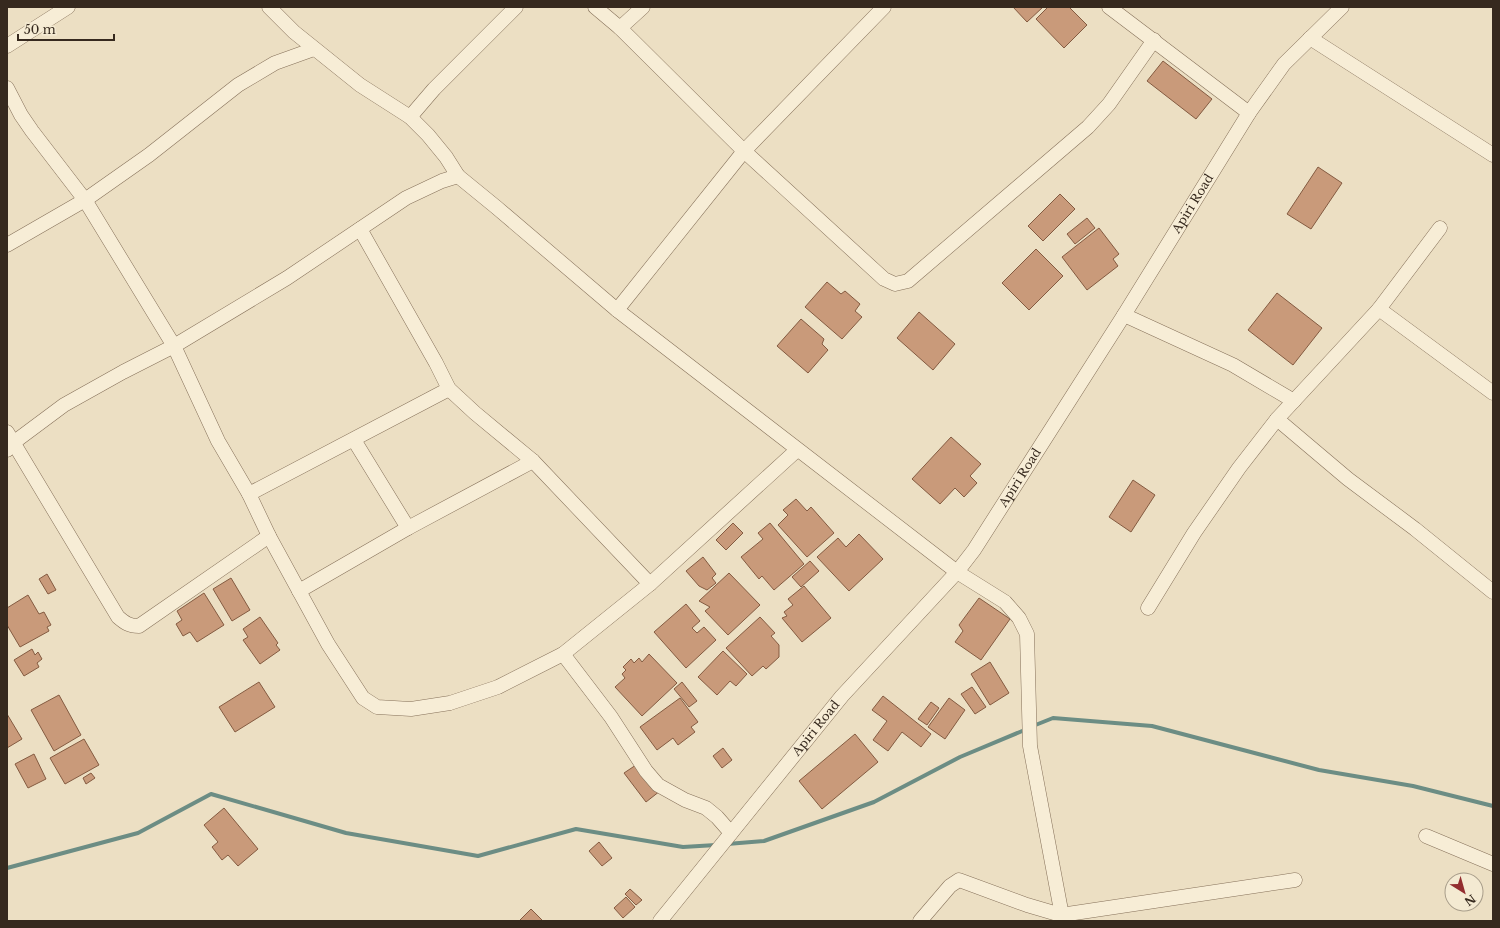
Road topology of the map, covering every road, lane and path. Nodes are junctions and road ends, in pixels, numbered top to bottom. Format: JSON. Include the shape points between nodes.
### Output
{"nodes":[{"id":1,"x":68,"y":7,"type":"edge"},
{"id":2,"x":269,"y":7,"type":"edge"},
{"id":3,"x":516,"y":7,"type":"edge"},
{"id":4,"x":595,"y":7,"type":"edge"},
{"id":5,"x":643,"y":7,"type":"edge"},
{"id":6,"x":884,"y":7,"type":"edge"},
{"id":7,"x":1342,"y":7,"type":"edge"},
{"id":8,"x":1114,"y":8,"type":"edge"},
{"id":9,"x":620,"y":28,"type":"junction"},
{"id":10,"x":1310,"y":38,"type":"junction"},
{"id":11,"x":1154,"y":40,"type":"junction"},
{"id":12,"x":7,"y":46,"type":"edge"},
{"id":13,"x":314,"y":49,"type":"junction"},
{"id":14,"x":7,"y":88,"type":"edge"},
{"id":15,"x":1249,"y":113,"type":"junction"},
{"id":16,"x":410,"y":117,"type":"junction"},
{"id":17,"x":744,"y":151,"type":"junction"},
{"id":18,"x":1493,"y":156,"type":"edge"},
{"id":19,"x":458,"y":176,"type":"junction"},
{"id":20,"x":85,"y":200,"type":"junction"},
{"id":21,"x":1440,"y":228,"type":"dead end"},
{"id":22,"x":360,"y":229,"type":"junction"},
{"id":23,"x":7,"y":245,"type":"edge"},
{"id":24,"x":617,"y":310,"type":"junction"},
{"id":25,"x":1379,"y":310,"type":"junction"},
{"id":26,"x":1124,"y":315,"type":"junction"},
{"id":27,"x":174,"y":346,"type":"junction"},
{"id":28,"x":449,"y":389,"type":"junction"},
{"id":29,"x":1493,"y":393,"type":"edge"},
{"id":30,"x":1294,"y":401,"type":"junction"},
{"id":31,"x":1277,"y":419,"type":"junction"},
{"id":32,"x":354,"y":440,"type":"junction"},
{"id":33,"x":9,"y":442,"type":"edge"},
{"id":34,"x":797,"y":450,"type":"junction"},
{"id":35,"x":533,"y":461,"type":"junction"},
{"id":36,"x":250,"y":494,"type":"junction"},
{"id":37,"x":408,"y":528,"type":"junction"},
{"id":38,"x":269,"y":536,"type":"junction"},
{"id":39,"x":957,"y":572,"type":"junction"},
{"id":40,"x":650,"y":584,"type":"junction"},
{"id":41,"x":299,"y":591,"type":"junction"},
{"id":42,"x":1493,"y":592,"type":"edge"},
{"id":43,"x":1148,"y":608,"type":"dead end"},
{"id":44,"x":563,"y":654,"type":"junction"},
{"id":45,"x":731,"y":833,"type":"junction"},
{"id":46,"x":1426,"y":836,"type":"dead end"},
{"id":47,"x":1493,"y":864,"type":"edge"},
{"id":48,"x":1295,"y":880,"type":"dead end"},
{"id":49,"x":1062,"y":918,"type":"edge"},
{"id":50,"x":660,"y":921,"type":"edge"},
{"id":51,"x":920,"y":921,"type":"edge"}],
"edges":[{"from":1,"to":12,"type":"street"},
{"from":2,"to":13,"type":"street"},
{"from":3,"to":16,"type":"street","via":[[434,89]]},
{"from":4,"to":9,"type":"street"},
{"from":5,"to":9,"type":"street"},
{"from":6,"to":17,"type":"street"},
{"from":7,"to":10,"type":"street","name":"Apiri Road"},
{"from":8,"to":11,"type":"street"},
{"from":9,"to":17,"type":"street"},
{"from":10,"to":15,"type":"street","name":"Apiri Road","via":[[1284,64]]},
{"from":10,"to":18,"type":"street"},
{"from":11,"to":15,"type":"street"},
{"from":11,"to":17,"type":"street","via":[[1109,104],[1088,127],[908,280],[895,284],[884,279]]},
{"from":13,"to":16,"type":"street","via":[[360,85]]},
{"from":13,"to":20,"type":"street","via":[[276,63],[238,86],[149,155]]},
{"from":14,"to":20,"type":"street","via":[[32,131]]},
{"from":15,"to":26,"type":"street","name":"Apiri Road"},
{"from":16,"to":19,"type":"street","via":[[446,157]]},
{"from":17,"to":24,"type":"street"},
{"from":19,"to":22,"type":"street","via":[[406,198]]},
{"from":19,"to":24,"type":"street"},
{"from":20,"to":23,"type":"street"},
{"from":20,"to":27,"type":"street"},
{"from":21,"to":25,"type":"street"},
{"from":22,"to":27,"type":"street","via":[[287,278]]},
{"from":22,"to":28,"type":"street"},
{"from":24,"to":34,"type":"street"},
{"from":25,"to":29,"type":"street"},
{"from":25,"to":30,"type":"street"},
{"from":26,"to":30,"type":"street","via":[[1233,365]]},
{"from":26,"to":39,"type":"street","name":"Apiri Road","via":[[974,550]]},
{"from":27,"to":33,"type":"street","via":[[64,405]]},
{"from":27,"to":36,"type":"street","via":[[218,441]]},
{"from":28,"to":32,"type":"street"},
{"from":28,"to":35,"type":"street"},
{"from":30,"to":31,"type":"street"},
{"from":31,"to":42,"type":"street","via":[[1348,479]]},
{"from":31,"to":43,"type":"street","via":[[1194,533]]},
{"from":32,"to":36,"type":"street"},
{"from":32,"to":37,"type":"street"},
{"from":33,"to":38,"type":"street","via":[[118,617],[132,626],[139,626]]},
{"from":34,"to":39,"type":"street"},
{"from":34,"to":40,"type":"street"},
{"from":35,"to":37,"type":"street"},
{"from":35,"to":40,"type":"street"},
{"from":36,"to":38,"type":"street"},
{"from":37,"to":41,"type":"street"},
{"from":38,"to":41,"type":"street"},
{"from":39,"to":45,"type":"street","name":"Apiri Road","via":[[842,696]]},
{"from":39,"to":49,"type":"street","via":[[1005,602],[1019,618],[1028,634],[1030,746]]},
{"from":40,"to":44,"type":"street"},
{"from":41,"to":44,"type":"street","via":[[328,644],[363,698],[378,707],[411,709],[450,703],[498,687]]},
{"from":44,"to":45,"type":"street","via":[[658,785],[684,800],[706,808]]},
{"from":45,"to":50,"type":"street","name":"Apiri Road"},
{"from":46,"to":47,"type":"street"},
{"from":48,"to":49,"type":"street"},
{"from":49,"to":51,"type":"street","via":[[959,880],[950,886]]}]}
